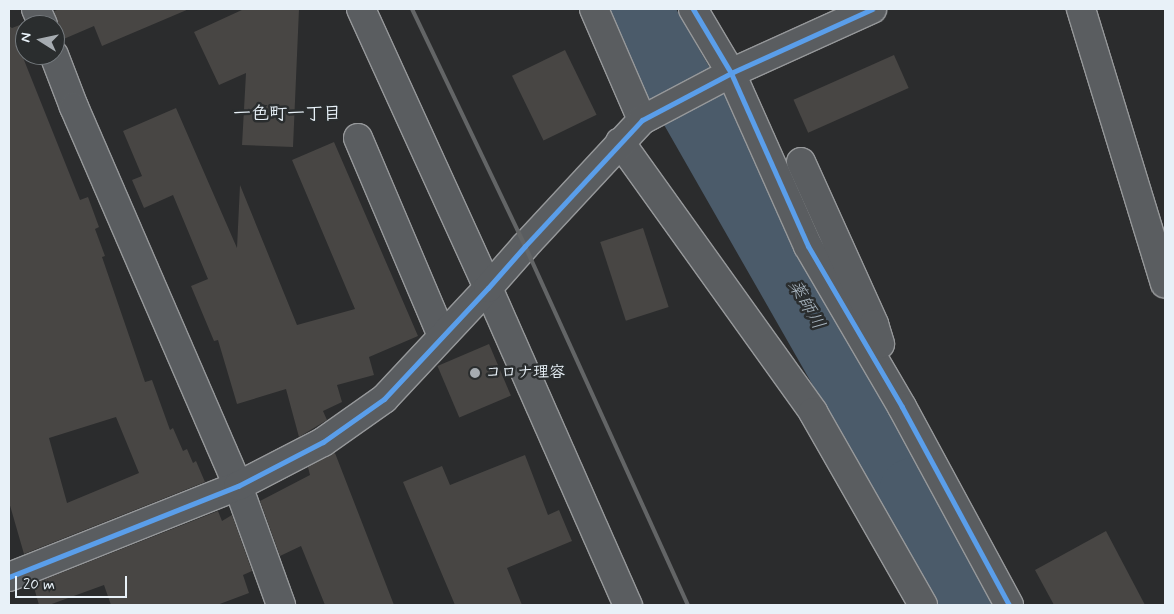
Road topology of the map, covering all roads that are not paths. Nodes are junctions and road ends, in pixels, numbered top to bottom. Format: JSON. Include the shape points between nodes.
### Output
{"nodes":[{"id":1,"x":360,"y":9,"type":"edge"},
{"id":2,"x":594,"y":9,"type":"edge"},
{"id":3,"x":693,"y":9,"type":"edge"},
{"id":4,"x":872,"y":9,"type":"edge"},
{"id":5,"x":1080,"y":9,"type":"edge"},
{"id":6,"x":58,"y":65,"type":"edge"},
{"id":7,"x":731,"y":73,"type":"junction"},
{"id":8,"x":642,"y":120,"type":"junction"},
{"id":9,"x":358,"y":138,"type":"dead end"},
{"id":10,"x":620,"y":142,"type":"junction"},
{"id":11,"x":801,"y":162,"type":"dead end"},
{"id":12,"x":1165,"y":283,"type":"edge"},
{"id":13,"x":488,"y":288,"type":"junction"},
{"id":14,"x":442,"y":336,"type":"junction"},
{"id":15,"x":902,"y":407,"type":"junction"},
{"id":16,"x":238,"y":486,"type":"junction"},
{"id":17,"x":9,"y":578,"type":"edge"},
{"id":18,"x":281,"y":605,"type":"edge"},
{"id":19,"x":628,"y":605,"type":"edge"},
{"id":20,"x":923,"y":605,"type":"edge"},
{"id":21,"x":1009,"y":605,"type":"edge"}],
"edges":[{"from":1,"to":13,"type":"street"},
{"from":2,"to":8,"type":"street"},
{"from":3,"to":7,"type":"street"},
{"from":4,"to":7,"type":"street"},
{"from":5,"to":12,"type":"street"},
{"from":6,"to":16,"type":"street"},
{"from":7,"to":8,"type":"street"},
{"from":7,"to":15,"type":"street","via":[[808,246]]},
{"from":8,"to":10,"type":"street"},
{"from":9,"to":14,"type":"street"},
{"from":10,"to":13,"type":"street"},
{"from":10,"to":20,"type":"street","via":[[814,412]]},
{"from":11,"to":15,"type":"street","via":[[874,324]]},
{"from":13,"to":14,"type":"street"},
{"from":13,"to":19,"type":"street"},
{"from":14,"to":16,"type":"street","via":[[384,399],[323,442]]},
{"from":15,"to":21,"type":"street"},
{"from":16,"to":17,"type":"street"},
{"from":16,"to":18,"type":"street"}]}
